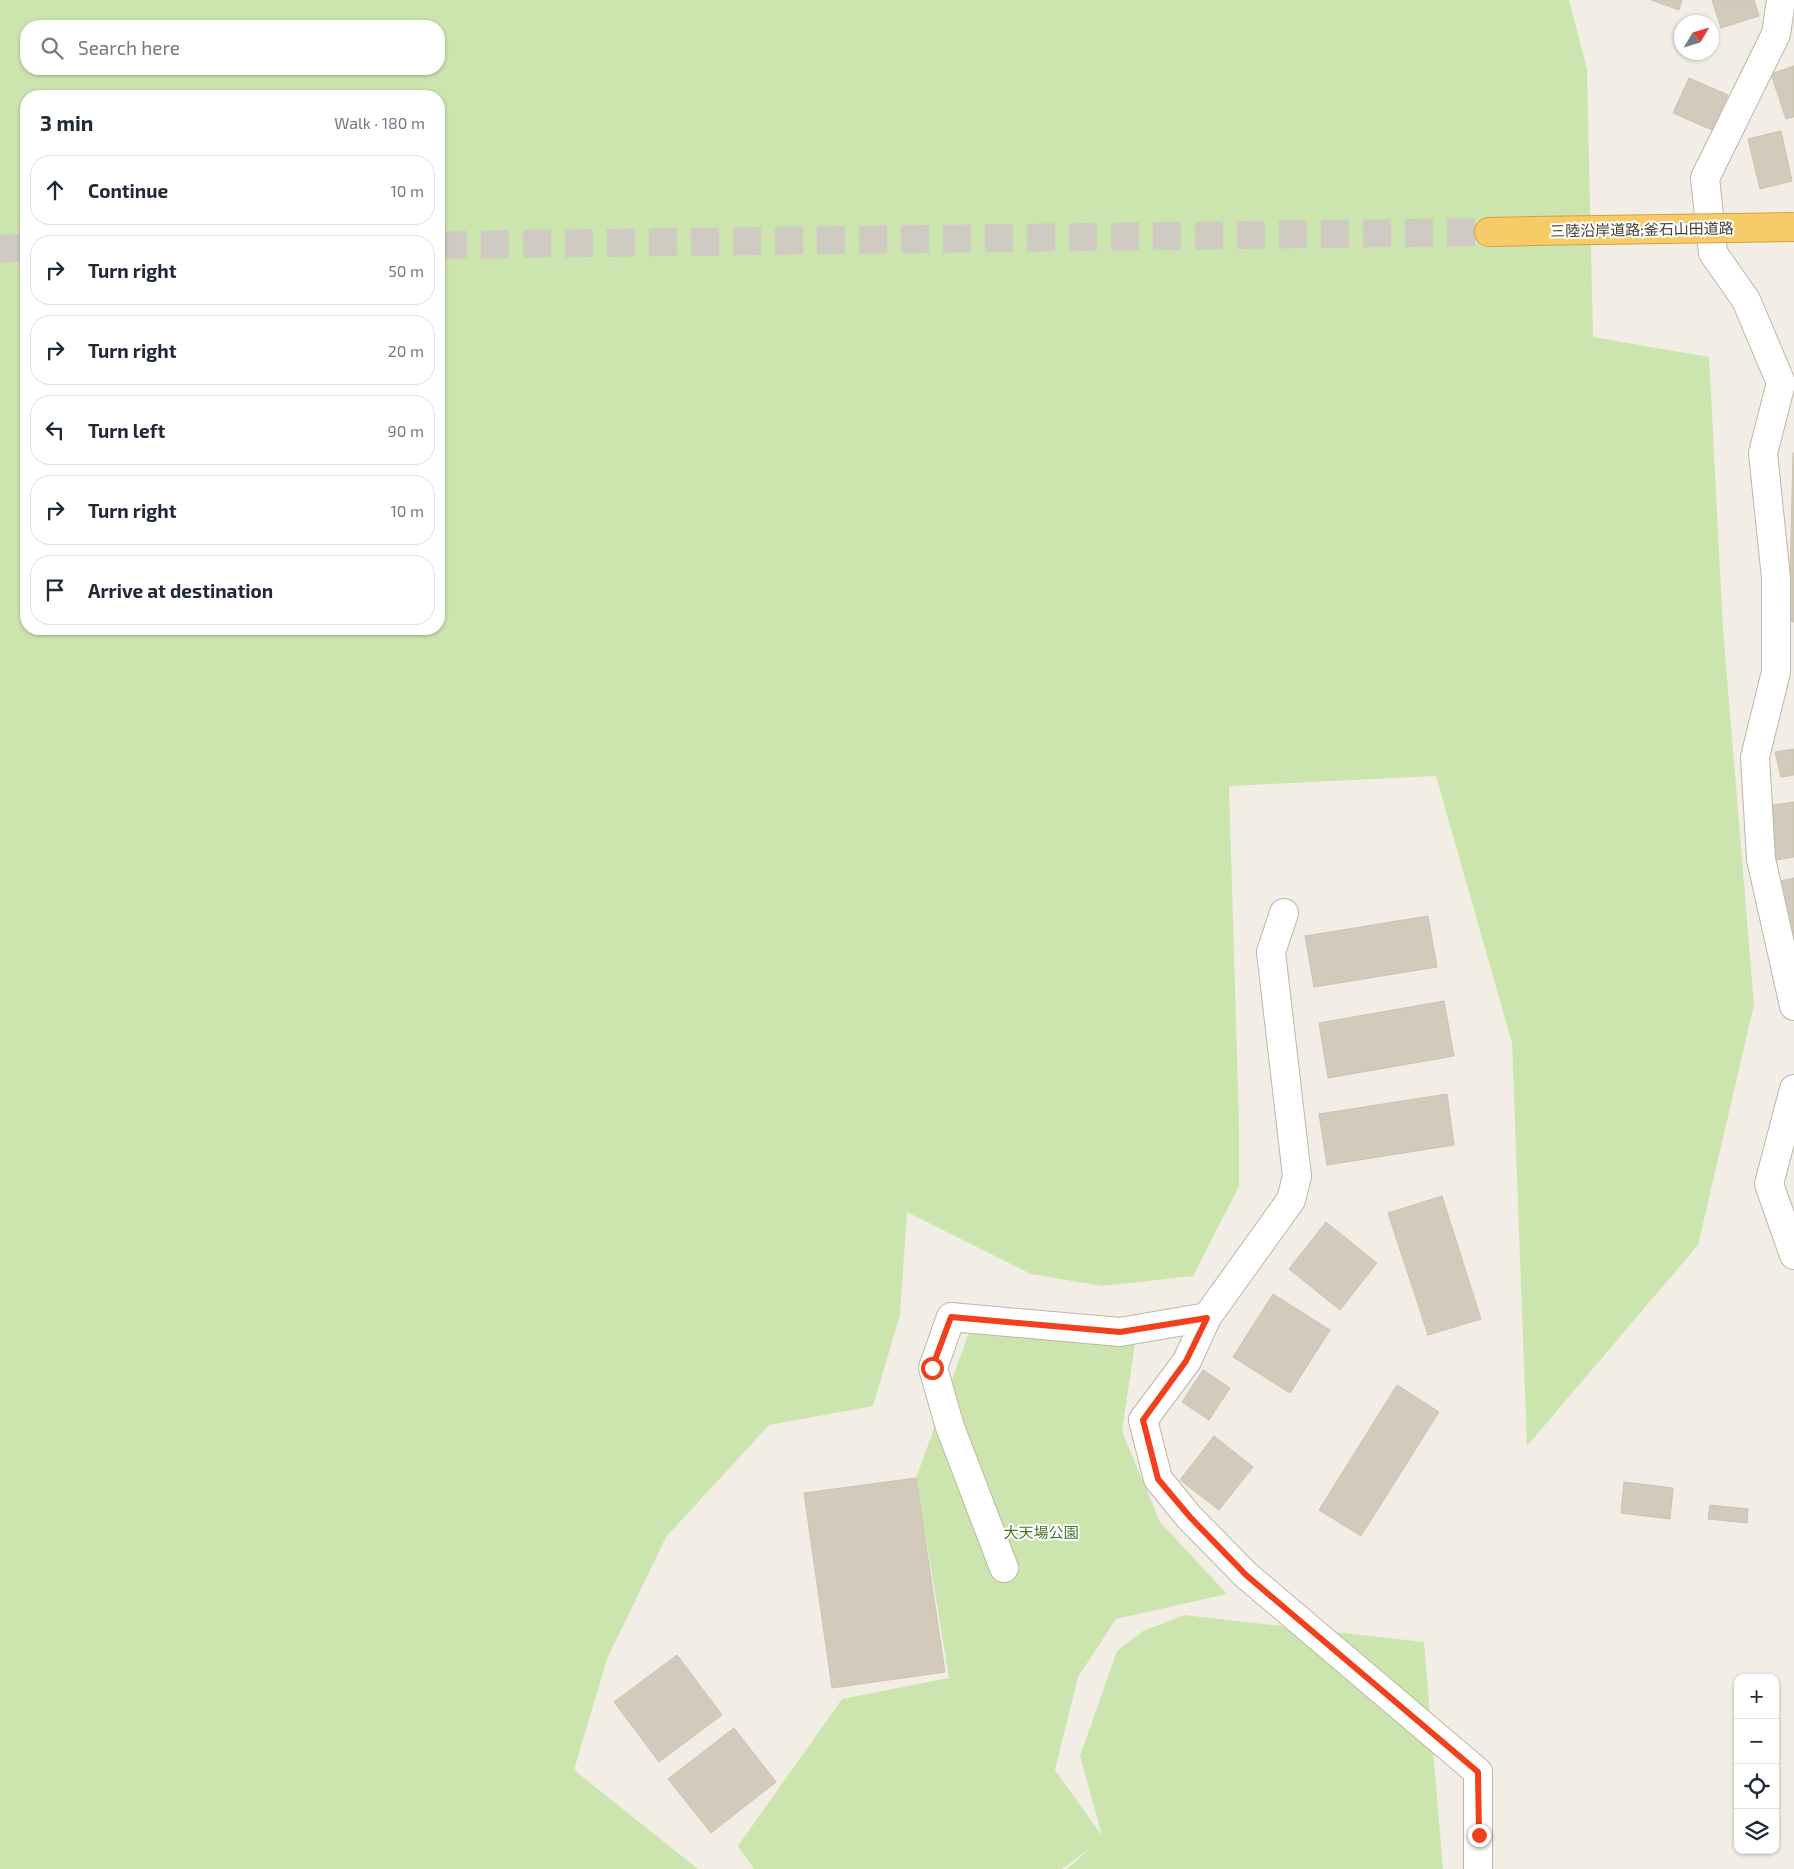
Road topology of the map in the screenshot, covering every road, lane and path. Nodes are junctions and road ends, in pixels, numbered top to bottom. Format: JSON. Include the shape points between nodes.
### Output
{"nodes":[{"id":1,"x":1780,"y":0,"type":"edge"},
{"id":2,"x":1794,"y":227,"type":"edge"},
{"id":3,"x":1489,"y":232,"type":"tunnel mouth"},
{"id":4,"x":1284,"y":913,"type":"dead end"},
{"id":5,"x":1794,"y":1006,"type":"edge"},
{"id":6,"x":1794,"y":1088,"type":"edge"},
{"id":7,"x":1794,"y":1255,"type":"edge"},
{"id":8,"x":1207,"y":1318,"type":"junction"},
{"id":9,"x":1004,"y":1568,"type":"dead end"},
{"id":10,"x":1478,"y":1869,"type":"edge"}],
"edges":[{"from":1,"to":5,"type":"street","via":[[1776,34],[1705,178],[1713,253],[1746,300],[1781,383],[1763,453],[1776,578],[1776,672],[1755,757],[1761,859]]},
{"from":2,"to":3,"type":"highway","name":"三陸沿岸道路;釜石山田道路","bridge":true},
{"from":4,"to":8,"type":"street","via":[[1271,952],[1297,1176],[1291,1200]]},
{"from":6,"to":7,"type":"street","via":[[1769,1184]]},
{"from":8,"to":9,"type":"street","via":[[1120,1332],[951,1317],[932,1368],[950,1427]]},
{"from":8,"to":10,"type":"street","via":[[1186,1361],[1143,1420],[1158,1479],[1246,1575],[1478,1772]]}]}
